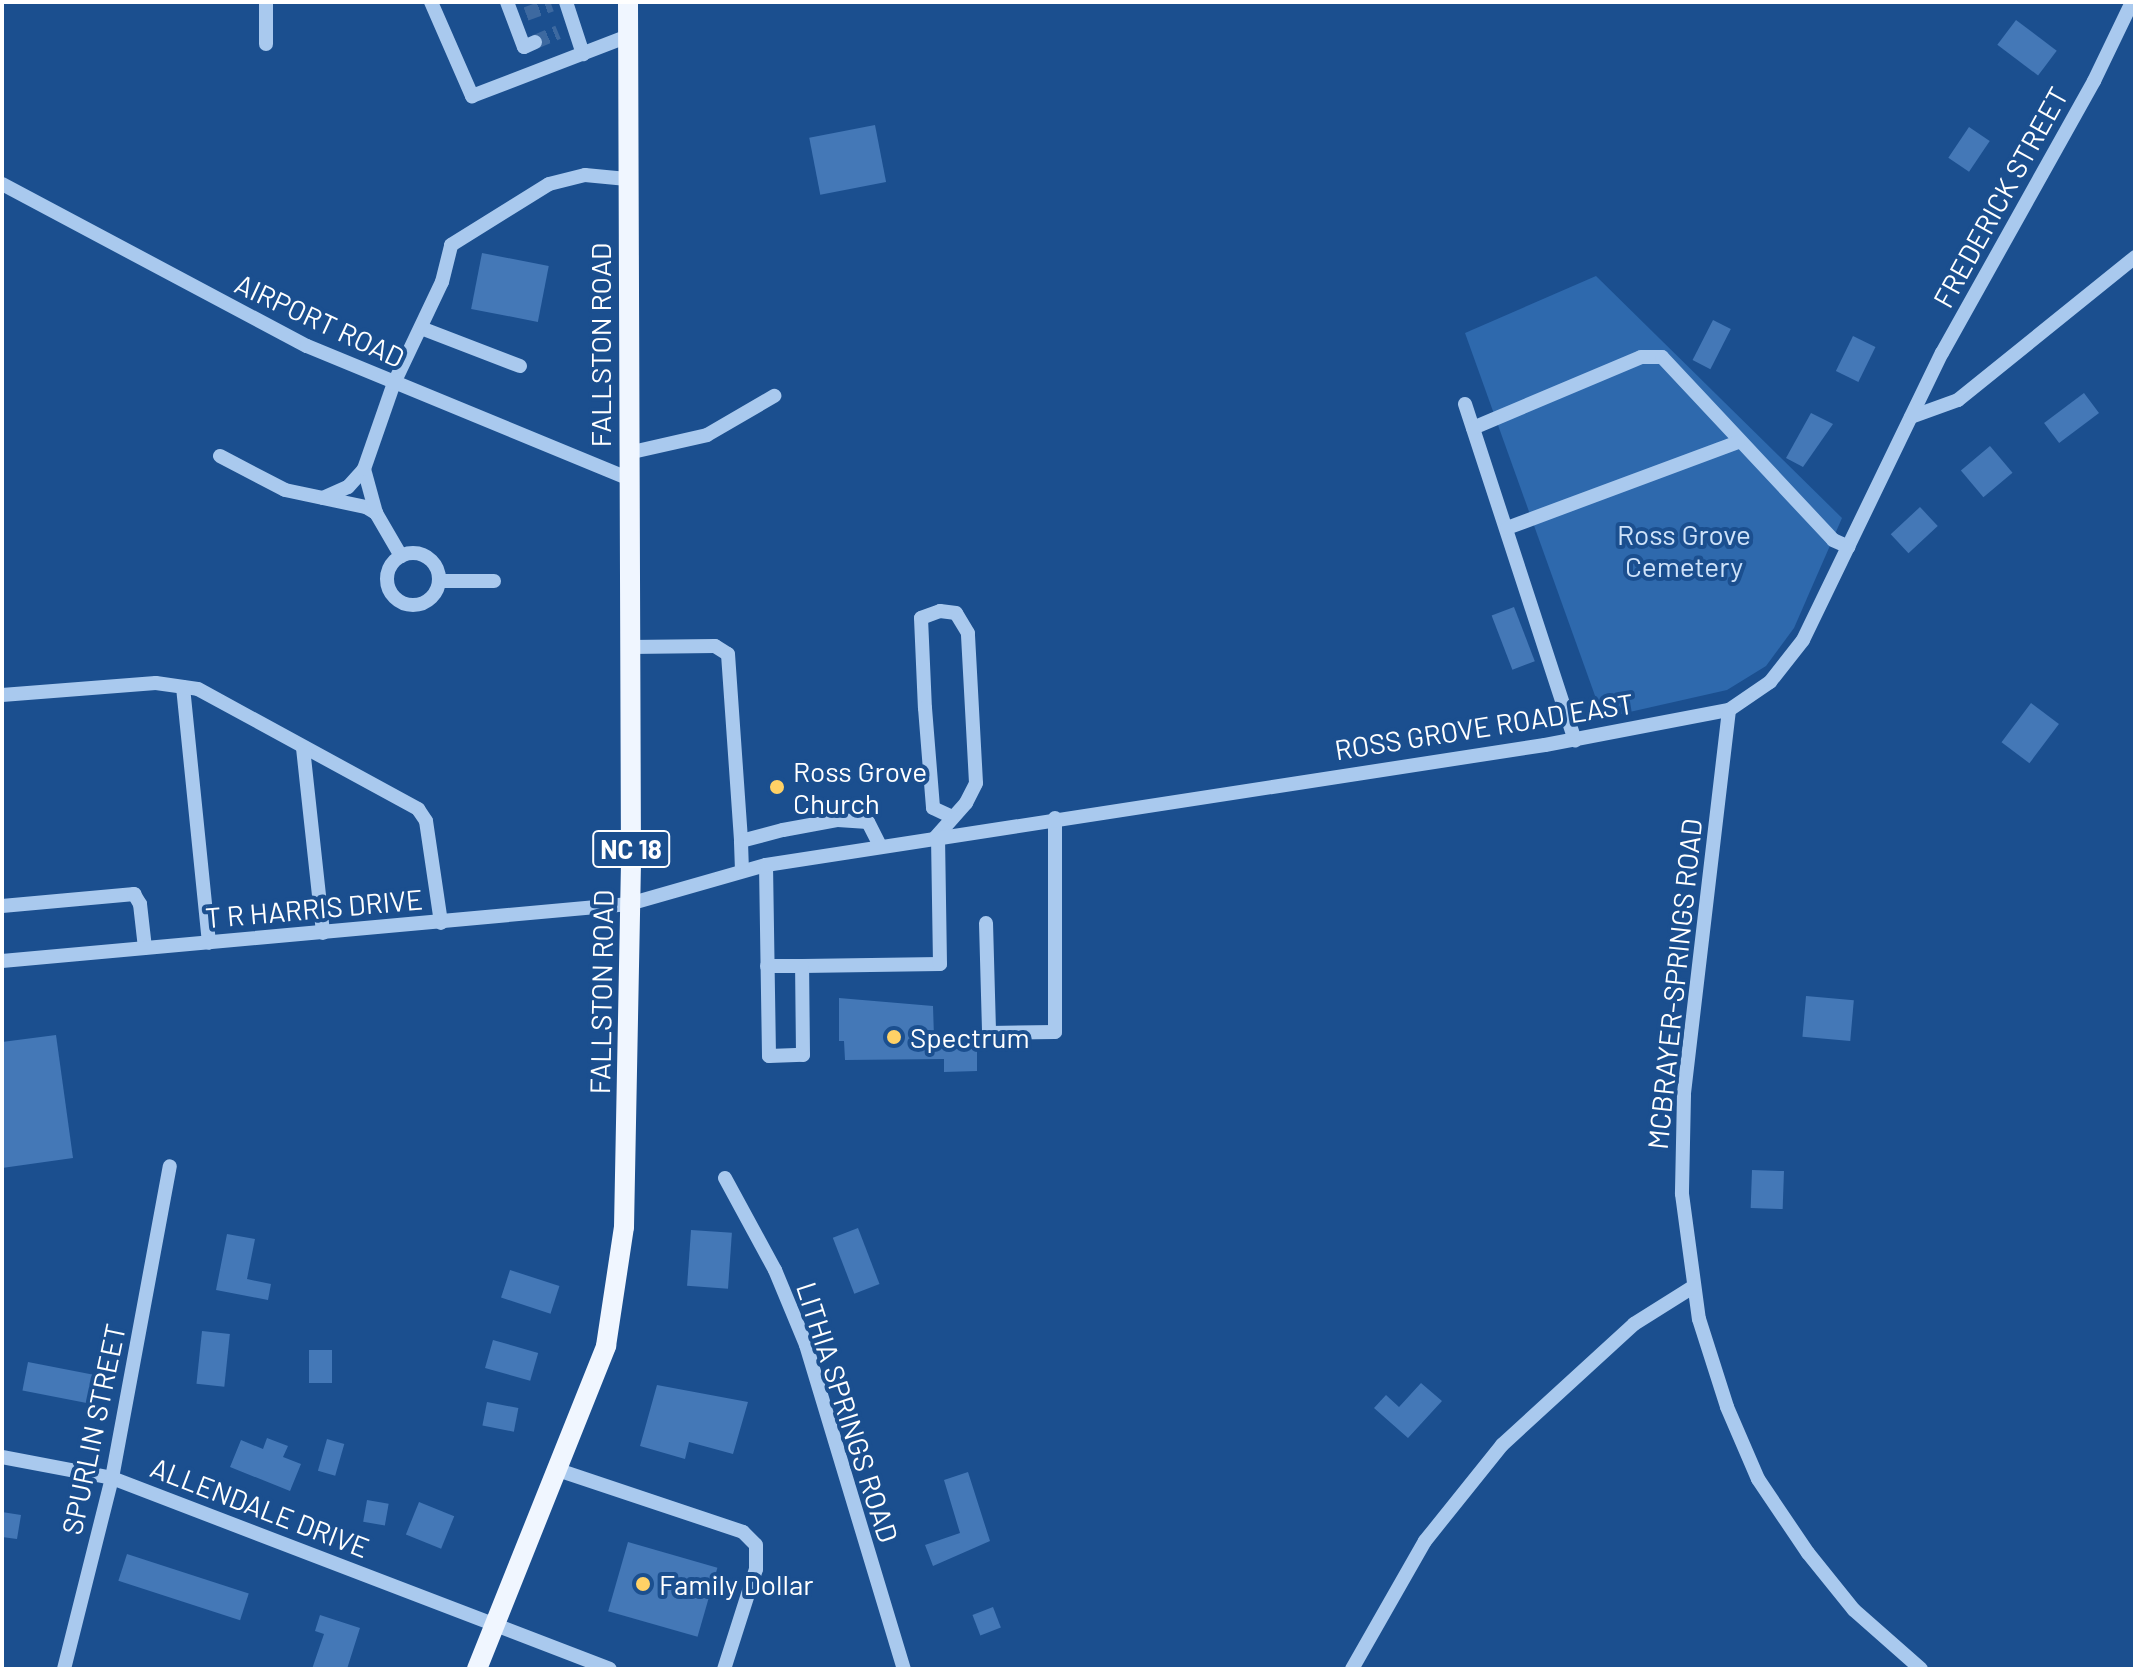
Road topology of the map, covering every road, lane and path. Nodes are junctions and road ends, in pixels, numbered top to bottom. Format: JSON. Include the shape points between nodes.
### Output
{"nodes":[{"id":1,"x":266,"y":2,"type":"edge"},
{"id":2,"x":431,"y":2,"type":"edge"},
{"id":3,"x":507,"y":2,"type":"edge"},
{"id":4,"x":628,"y":2,"type":"edge"},
{"id":5,"x":2132,"y":2,"type":"edge"},
{"id":6,"x":559,"y":3,"type":"edge"},
{"id":7,"x":574,"y":26,"type":"junction"},
{"id":8,"x":558,"y":32,"type":"tunnel mouth"},
{"id":9,"x":628,"y":36,"type":"junction"},
{"id":10,"x":535,"y":42,"type":"dead end"},
{"id":11,"x":266,"y":44,"type":"dead end"},
{"id":12,"x":583,"y":54,"type":"junction"},
{"id":13,"x":627,"y":179,"type":"junction"},
{"id":14,"x":2,"y":184,"type":"edge"},
{"id":15,"x":2135,"y":257,"type":"edge"},
{"id":16,"x":421,"y":328,"type":"junction"},
{"id":17,"x":520,"y":366,"type":"dead end"},
{"id":18,"x":394,"y":383,"type":"junction"},
{"id":19,"x":774,"y":396,"type":"dead end"},
{"id":20,"x":1465,"y":404,"type":"dead end"},
{"id":21,"x":1911,"y":417,"type":"junction"},
{"id":22,"x":1473,"y":428,"type":"junction"},
{"id":23,"x":1738,"y":442,"type":"junction"},
{"id":24,"x":628,"y":453,"type":"junction"},
{"id":25,"x":220,"y":456,"type":"dead end"},
{"id":26,"x":364,"y":469,"type":"junction"},
{"id":27,"x":628,"y":478,"type":"junction"},
{"id":28,"x":323,"y":498,"type":"junction"},
{"id":29,"x":376,"y":513,"type":"junction"},
{"id":30,"x":1507,"y":528,"type":"junction"},
{"id":31,"x":1849,"y":547,"type":"junction"},
{"id":32,"x":401,"y":556,"type":"junction"},
{"id":33,"x":439,"y":581,"type":"junction"},
{"id":34,"x":494,"y":581,"type":"dead end"},
{"id":35,"x":630,"y":647,"type":"junction"},
{"id":36,"x":183,"y":687,"type":"junction"},
{"id":37,"x":2,"y":695,"type":"edge"},
{"id":38,"x":1729,"y":710,"type":"junction"},
{"id":39,"x":1575,"y":740,"type":"junction"},
{"id":40,"x":303,"y":748,"type":"junction"},
{"id":41,"x":952,"y":817,"type":"junction"},
{"id":42,"x":1055,"y":818,"type":"junction"},
{"id":43,"x":937,"y":837,"type":"junction"},
{"id":44,"x":741,"y":841,"type":"junction"},
{"id":45,"x":880,"y":846,"type":"junction"},
{"id":46,"x":766,"y":865,"type":"junction"},
{"id":47,"x":742,"y":871,"type":"junction"},
{"id":48,"x":629,"y":904,"type":"junction"},
{"id":49,"x":2,"y":906,"type":"edge"},
{"id":50,"x":441,"y":923,"type":"junction"},
{"id":51,"x":986,"y":923,"type":"dead end"},
{"id":52,"x":323,"y":933,"type":"junction"},
{"id":53,"x":209,"y":943,"type":"junction"},
{"id":54,"x":145,"y":948,"type":"junction"},
{"id":55,"x":2,"y":961,"type":"edge"},
{"id":56,"x":767,"y":966,"type":"junction"},
{"id":57,"x":802,"y":966,"type":"junction"},
{"id":58,"x":170,"y":1166,"type":"dead end"},
{"id":59,"x":725,"y":1178,"type":"dead end"},
{"id":60,"x":1693,"y":1287,"type":"junction"},
{"id":61,"x":2,"y":1457,"type":"edge"},
{"id":62,"x":558,"y":1470,"type":"junction"},
{"id":63,"x":112,"y":1478,"type":"junction"},
{"id":64,"x":495,"y":1624,"type":"junction"},
{"id":65,"x":64,"y":1669,"type":"edge"},
{"id":66,"x":477,"y":1669,"type":"edge"},
{"id":67,"x":610,"y":1669,"type":"edge"},
{"id":68,"x":724,"y":1669,"type":"edge"},
{"id":69,"x":904,"y":1669,"type":"edge"},
{"id":70,"x":1352,"y":1669,"type":"edge"},
{"id":71,"x":1921,"y":1669,"type":"edge"}],
"edges":[{"from":1,"to":11,"type":"street"},
{"from":2,"to":12,"type":"street","via":[[472,96]]},
{"from":3,"to":10,"type":"street","via":[[520,16],[524,47]]},
{"from":4,"to":9,"type":"main road","name":"FALLSTON ROAD","number":"NC 18"},
{"from":5,"to":21,"type":"street","name":"FREDERICK STREET"},
{"from":6,"to":7,"type":"street"},
{"from":7,"to":8,"type":"street"},
{"from":7,"to":12,"type":"street"},
{"from":9,"to":12,"type":"street"},
{"from":9,"to":13,"type":"main road","name":"FALLSTON ROAD","number":"NC 18"},
{"from":13,"to":16,"type":"street","via":[[585,175],[549,184],[468,230],[451,245],[442,282]]},
{"from":13,"to":24,"type":"main road","name":"FALLSTON ROAD","number":"NC 18"},
{"from":14,"to":18,"type":"street","name":"AIRPORT ROAD","via":[[237,313]]},
{"from":15,"to":21,"type":"street","via":[[1958,400]]},
{"from":16,"to":17,"type":"street"},
{"from":16,"to":18,"type":"street"},
{"from":18,"to":26,"type":"street"},
{"from":18,"to":27,"type":"street","name":"AIRPORT ROAD"},
{"from":19,"to":24,"type":"street","via":[[707,435]]},
{"from":20,"to":22,"type":"street"},
{"from":21,"to":31,"type":"street","name":"ROSS GROVE ROAD EAST"},
{"from":22,"to":23,"type":"street","via":[[1652,354],[1673,368]]},
{"from":22,"to":30,"type":"street"},
{"from":23,"to":30,"type":"street"},
{"from":23,"to":31,"type":"street","via":[[1833,540]]},
{"from":24,"to":27,"type":"main road","name":"FALLSTON ROAD","number":"NC 18"},
{"from":25,"to":28,"type":"street","via":[[285,490]]},
{"from":26,"to":28,"type":"street","via":[[348,487]]},
{"from":26,"to":29,"type":"street"},
{"from":27,"to":35,"type":"main road","name":"FALLSTON ROAD","number":"NC 18"},
{"from":28,"to":29,"type":"street","via":[[356,502]]},
{"from":29,"to":32,"type":"street"},
{"from":30,"to":39,"type":"street"},
{"from":31,"to":38,"type":"street","name":"ROSS GROVE ROAD EAST","via":[[1803,640],[1770,682]]},
{"from":32,"to":33,"type":"street","via":[[426,557]]},
{"from":32,"to":33,"type":"street","via":[[387,578],[396,599],[413,605],[425,602]]},
{"from":33,"to":34,"type":"street"},
{"from":35,"to":44,"type":"street","via":[[715,646],[728,654]]},
{"from":35,"to":48,"type":"main road","name":"FALLSTON ROAD","number":"NC 18"},
{"from":36,"to":37,"type":"street","via":[[156,683]]},
{"from":36,"to":40,"type":"street","via":[[198,689]]},
{"from":36,"to":53,"type":"street"},
{"from":38,"to":39,"type":"street","name":"ROSS GROVE ROAD EAST"},
{"from":38,"to":60,"type":"street","name":"MCBRAYER-SPRINGS ROAD","via":[[1684,1095],[1682,1194]]},
{"from":39,"to":42,"type":"street","name":"ROSS GROVE ROAD EAST"},
{"from":40,"to":50,"type":"street","via":[[418,809],[426,821]]},
{"from":40,"to":52,"type":"street"},
{"from":41,"to":41,"type":"street","via":[[933,808],[921,618],[940,611],[956,613],[965,623],[974,711],[976,783]]},
{"from":41,"to":43,"type":"street"},
{"from":42,"to":43,"type":"street","name":"ROSS GROVE ROAD EAST"},
{"from":42,"to":51,"type":"street","via":[[1055,1032],[989,1033]]},
{"from":43,"to":45,"type":"street","name":"ROSS GROVE ROAD EAST"},
{"from":43,"to":57,"type":"street","via":[[940,964]]},
{"from":44,"to":45,"type":"street","via":[[838,820],[868,822]]},
{"from":44,"to":47,"type":"street"},
{"from":45,"to":46,"type":"street","name":"ROSS GROVE ROAD EAST"},
{"from":46,"to":47,"type":"street","name":"ROSS GROVE ROAD EAST"},
{"from":46,"to":56,"type":"street"},
{"from":47,"to":48,"type":"street","name":"ROSS GROVE ROAD EAST"},
{"from":48,"to":50,"type":"street","name":"T R HARRIS DRIVE"},
{"from":48,"to":62,"type":"main road","name":"FALLSTON ROAD","number":"NC 18","via":[[624,1227],[606,1346]]},
{"from":49,"to":54,"type":"street","via":[[134,894]]},
{"from":50,"to":52,"type":"street","name":"T R HARRIS DRIVE"},
{"from":52,"to":53,"type":"street","name":"T R HARRIS DRIVE"},
{"from":53,"to":54,"type":"street","name":"T R HARRIS DRIVE"},
{"from":54,"to":55,"type":"street","name":"T R HARRIS DRIVE"},
{"from":56,"to":57,"type":"street"},
{"from":56,"to":57,"type":"street","via":[[769,1056],[803,1055]]},
{"from":58,"to":63,"type":"street","name":"SPURLIN STREET"},
{"from":59,"to":69,"type":"street","name":"LITHIA SPRINGS ROAD","via":[[775,1270],[806,1345]]},
{"from":60,"to":70,"type":"street","via":[[1634,1324],[1502,1445],[1425,1541]]},
{"from":60,"to":71,"type":"street","name":"MCBRAYER-SPRINGS ROAD","via":[[1727,1407],[1758,1479],[1854,1610]]},
{"from":61,"to":63,"type":"street","name":"ALLENDALE DRIVE"},
{"from":62,"to":64,"type":"main road","name":"FALLSTON ROAD","number":"NC 18"},
{"from":62,"to":68,"type":"street","via":[[743,1532],[756,1545],[756,1569]]},
{"from":63,"to":64,"type":"street","name":"ALLENDALE DRIVE"},
{"from":63,"to":65,"type":"street","name":"SPURLIN STREET"},
{"from":64,"to":66,"type":"main road","name":"FALLSTON ROAD","number":"NC 18"},
{"from":64,"to":67,"type":"street"}]}
